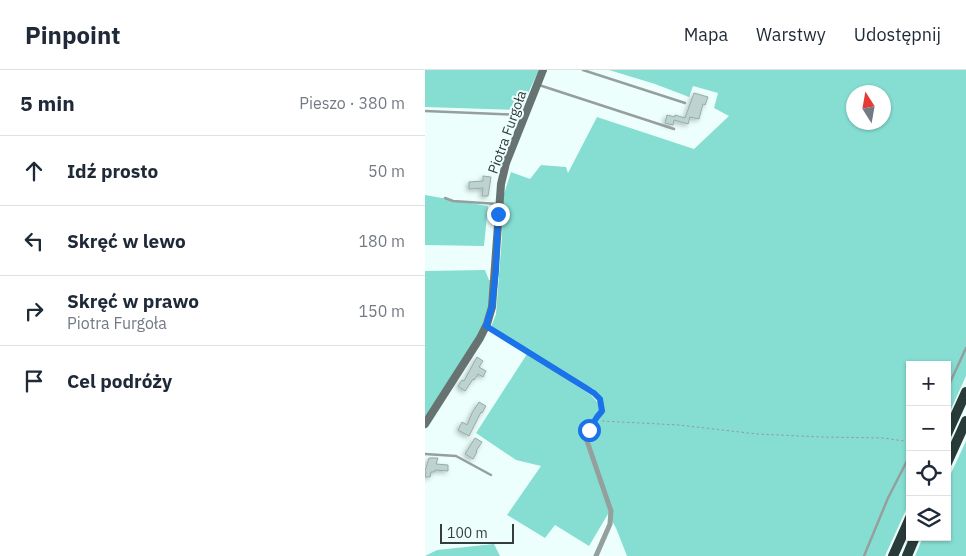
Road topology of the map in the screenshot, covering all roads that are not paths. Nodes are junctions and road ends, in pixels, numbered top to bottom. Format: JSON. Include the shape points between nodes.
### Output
{"nodes":[{"id":1,"x":543,"y":70,"type":"edge"},
{"id":2,"x":583,"y":70,"type":"edge"},
{"id":3,"x":537,"y":85,"type":"junction"},
{"id":4,"x":685,"y":103,"type":"dead end"},
{"id":5,"x":425,"y":111,"type":"edge"},
{"id":6,"x":525,"y":115,"type":"junction"},
{"id":7,"x":674,"y":129,"type":"dead end"},
{"id":8,"x":445,"y":198,"type":"dead end"},
{"id":9,"x":499,"y":205,"type":"junction"},
{"id":10,"x":486,"y":326,"type":"junction"},
{"id":11,"x":966,"y":348,"type":"edge"},
{"id":12,"x":951,"y":381,"type":"edge"},
{"id":13,"x":966,"y":392,"type":"edge"},
{"id":14,"x":966,"y":421,"type":"edge"},
{"id":15,"x":425,"y":424,"type":"edge"},
{"id":16,"x":951,"y":425,"type":"edge"},
{"id":17,"x":425,"y":454,"type":"edge"},
{"id":18,"x":951,"y":454,"type":"edge"},
{"id":19,"x":906,"y":464,"type":"edge"},
{"id":20,"x":491,"y":476,"type":"dead end"},
{"id":21,"x":906,"y":527,"type":"edge"},
{"id":22,"x":913,"y":541,"type":"edge"},
{"id":23,"x":596,"y":556,"type":"edge"},
{"id":24,"x":864,"y":556,"type":"edge"},
{"id":25,"x":893,"y":556,"type":"edge"},
{"id":26,"x":907,"y":556,"type":"edge"}],
"edges":[{"from":1,"to":3,"type":"street","name":"Piotra Furgoła"},
{"from":2,"to":4,"type":"lane"},
{"from":3,"to":6,"type":"street","name":"Piotra Furgoła"},
{"from":3,"to":7,"type":"lane"},
{"from":5,"to":6,"type":"lane"},
{"from":6,"to":9,"type":"street","name":"Piotra Furgoła","via":[[506,163]]},
{"from":8,"to":9,"type":"lane"},
{"from":9,"to":10,"type":"street","name":"Piotra Furgoła","via":[[496,270],[492,307]]},
{"from":10,"to":15,"type":"street","name":"Piotra Furgoła"},
{"from":10,"to":23,"type":"street","via":[[600,399],[602,411],[586,438],[611,511],[610,524]]},
{"from":11,"to":12,"type":"lane"},
{"from":13,"to":16,"type":"highway"},
{"from":14,"to":18,"type":"highway"},
{"from":17,"to":20,"type":"lane","via":[[455,456]]},
{"from":19,"to":24,"type":"lane"},
{"from":21,"to":25,"type":"highway"},
{"from":22,"to":26,"type":"highway"}]}
